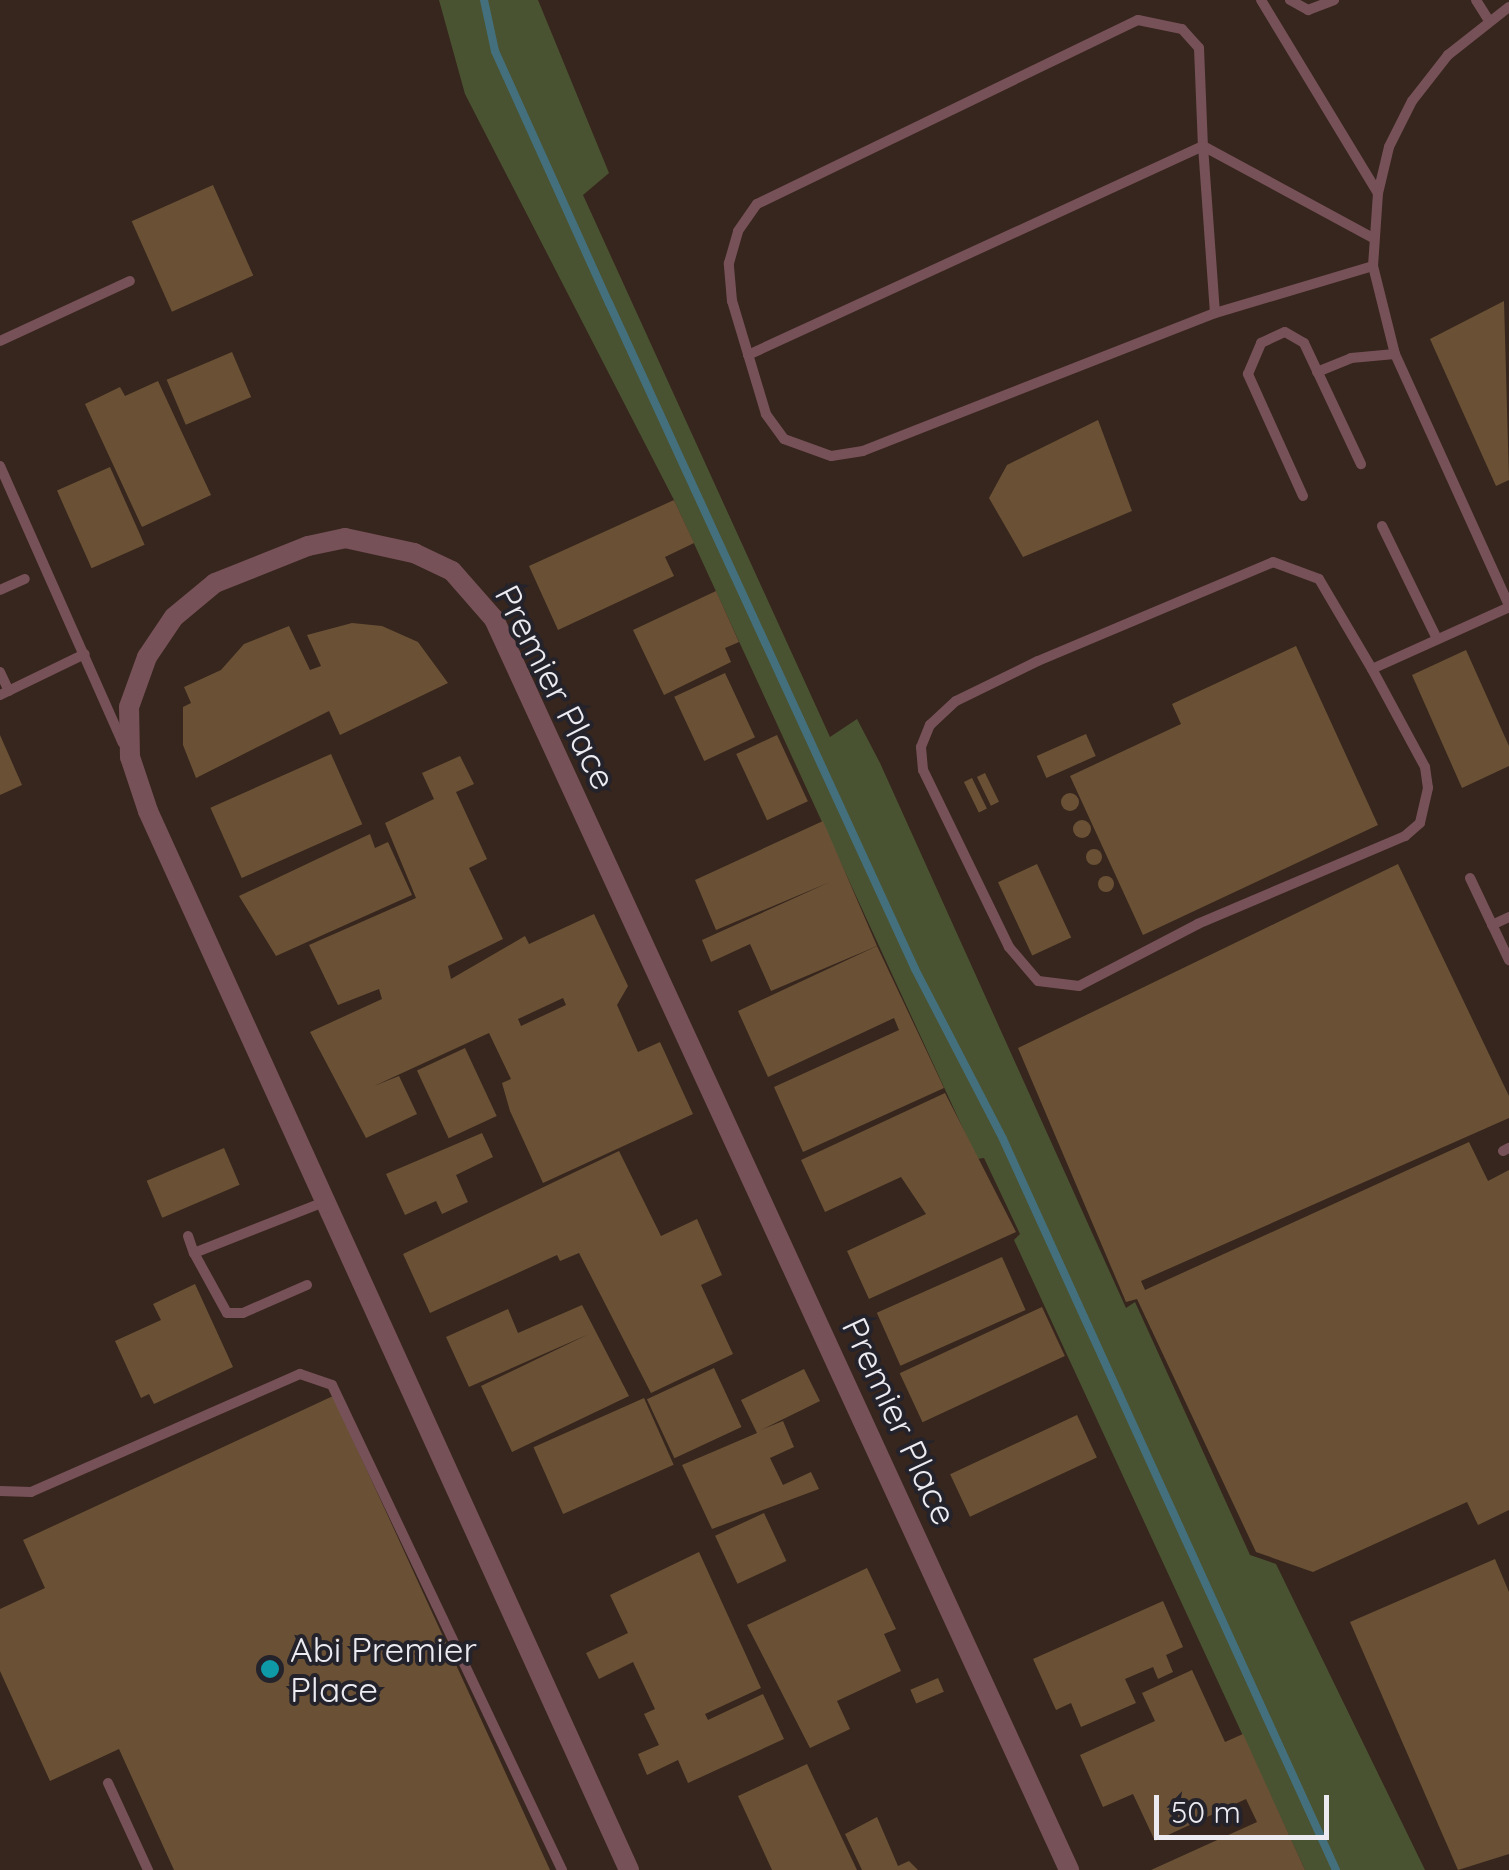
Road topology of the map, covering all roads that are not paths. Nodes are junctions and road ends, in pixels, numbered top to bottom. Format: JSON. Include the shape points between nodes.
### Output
{"nodes":[{"id":1,"x":1261,"y":0,"type":"edge"},
{"id":2,"x":1290,"y":0,"type":"edge"},
{"id":3,"x":1334,"y":0,"type":"edge"},
{"id":4,"x":1476,"y":0,"type":"edge"},
{"id":5,"x":1509,"y":7,"type":"edge"},
{"id":6,"x":1489,"y":21,"type":"junction"},
{"id":7,"x":1203,"y":146,"type":"junction"},
{"id":8,"x":1378,"y":192,"type":"junction"},
{"id":9,"x":1373,"y":238,"type":"junction"},
{"id":10,"x":1373,"y":266,"type":"junction"},
{"id":11,"x":130,"y":282,"type":"dead end"},
{"id":12,"x":1215,"y":313,"type":"junction"},
{"id":13,"x":0,"y":342,"type":"edge"},
{"id":14,"x":1396,"y":354,"type":"junction"},
{"id":15,"x":748,"y":355,"type":"junction"},
{"id":16,"x":1317,"y":372,"type":"junction"},
{"id":17,"x":1360,"y":464,"type":"dead end"},
{"id":18,"x":0,"y":466,"type":"edge"},
{"id":19,"x":1302,"y":496,"type":"dead end"},
{"id":20,"x":1382,"y":526,"type":"dead end"},
{"id":21,"x":25,"y":579,"type":"dead end"},
{"id":22,"x":0,"y":590,"type":"edge"},
{"id":23,"x":1509,"y":606,"type":"edge"},
{"id":24,"x":1438,"y":640,"type":"junction"},
{"id":25,"x":85,"y":654,"type":"junction"},
{"id":26,"x":1372,"y":669,"type":"junction"},
{"id":27,"x":0,"y":672,"type":"edge"},
{"id":28,"x":4,"y":693,"type":"edge"},
{"id":29,"x":130,"y":757,"type":"junction"},
{"id":30,"x":1470,"y":878,"type":"dead end"},
{"id":31,"x":1509,"y":917,"type":"edge"},
{"id":32,"x":1492,"y":925,"type":"junction"},
{"id":33,"x":1509,"y":960,"type":"edge"},
{"id":34,"x":324,"y":1202,"type":"junction"},
{"id":35,"x":188,"y":1236,"type":"dead end"},
{"id":36,"x":194,"y":1253,"type":"junction"},
{"id":37,"x":307,"y":1285,"type":"dead end"},
{"id":38,"x":0,"y":1491,"type":"edge"},
{"id":39,"x":108,"y":1782,"type":"dead end"},
{"id":40,"x":148,"y":1870,"type":"edge"},
{"id":41,"x":562,"y":1870,"type":"edge"},
{"id":42,"x":629,"y":1870,"type":"edge"},
{"id":43,"x":1070,"y":1870,"type":"edge"}],
"edges":[{"from":1,"to":8,"type":"lane"},
{"from":2,"to":3,"type":"lane","via":[[1308,10]]},
{"from":4,"to":6,"type":"lane"},
{"from":5,"to":6,"type":"lane"},
{"from":6,"to":8,"type":"lane","via":[[1448,55],[1412,101],[1389,147]]},
{"from":7,"to":9,"type":"lane"},
{"from":7,"to":12,"type":"lane"},
{"from":7,"to":15,"type":"lane"},
{"from":7,"to":15,"type":"lane","via":[[1199,48],[1182,29],[1138,20],[756,204],[738,230],[729,262]]},
{"from":8,"to":9,"type":"lane"},
{"from":9,"to":10,"type":"lane"},
{"from":10,"to":12,"type":"lane"},
{"from":10,"to":14,"type":"lane"},
{"from":11,"to":13,"type":"lane"},
{"from":12,"to":15,"type":"lane","via":[[863,451],[831,456],[784,439],[766,414]]},
{"from":14,"to":16,"type":"lane","via":[[1351,358]]},
{"from":14,"to":23,"type":"lane"},
{"from":16,"to":17,"type":"lane"},
{"from":16,"to":19,"type":"lane","via":[[1298,336],[1286,332],[1253,348],[1250,358],[1248,374]]},
{"from":18,"to":25,"type":"lane"},
{"from":20,"to":24,"type":"lane"},
{"from":21,"to":22,"type":"lane"},
{"from":23,"to":24,"type":"lane"},
{"from":24,"to":26,"type":"lane"},
{"from":25,"to":28,"type":"lane"},
{"from":25,"to":29,"type":"lane"},
{"from":26,"to":26,"type":"lane","via":[[1318,579],[1273,562],[1056,653],[941,711],[920,747],[923,770],[1024,971],[1054,986],[1079,986],[1198,924],[1405,836],[1426,808],[1425,767]]},
{"from":27,"to":28,"type":"lane"},
{"from":29,"to":34,"type":"street","name":"Premier Place"},
{"from":29,"to":43,"type":"street","name":"Premier Place","via":[[129,707],[147,657],[215,583],[262,560],[345,538],[414,553],[476,592]]},
{"from":30,"to":32,"type":"lane"},
{"from":31,"to":32,"type":"lane"},
{"from":32,"to":33,"type":"lane"},
{"from":34,"to":36,"type":"lane"},
{"from":34,"to":42,"type":"street","name":"Premier Place"},
{"from":35,"to":36,"type":"lane"},
{"from":36,"to":37,"type":"lane","via":[[227,1313],[243,1314]]},
{"from":38,"to":41,"type":"lane","via":[[31,1492],[300,1374],[332,1385]]},
{"from":39,"to":40,"type":"lane"}]}
